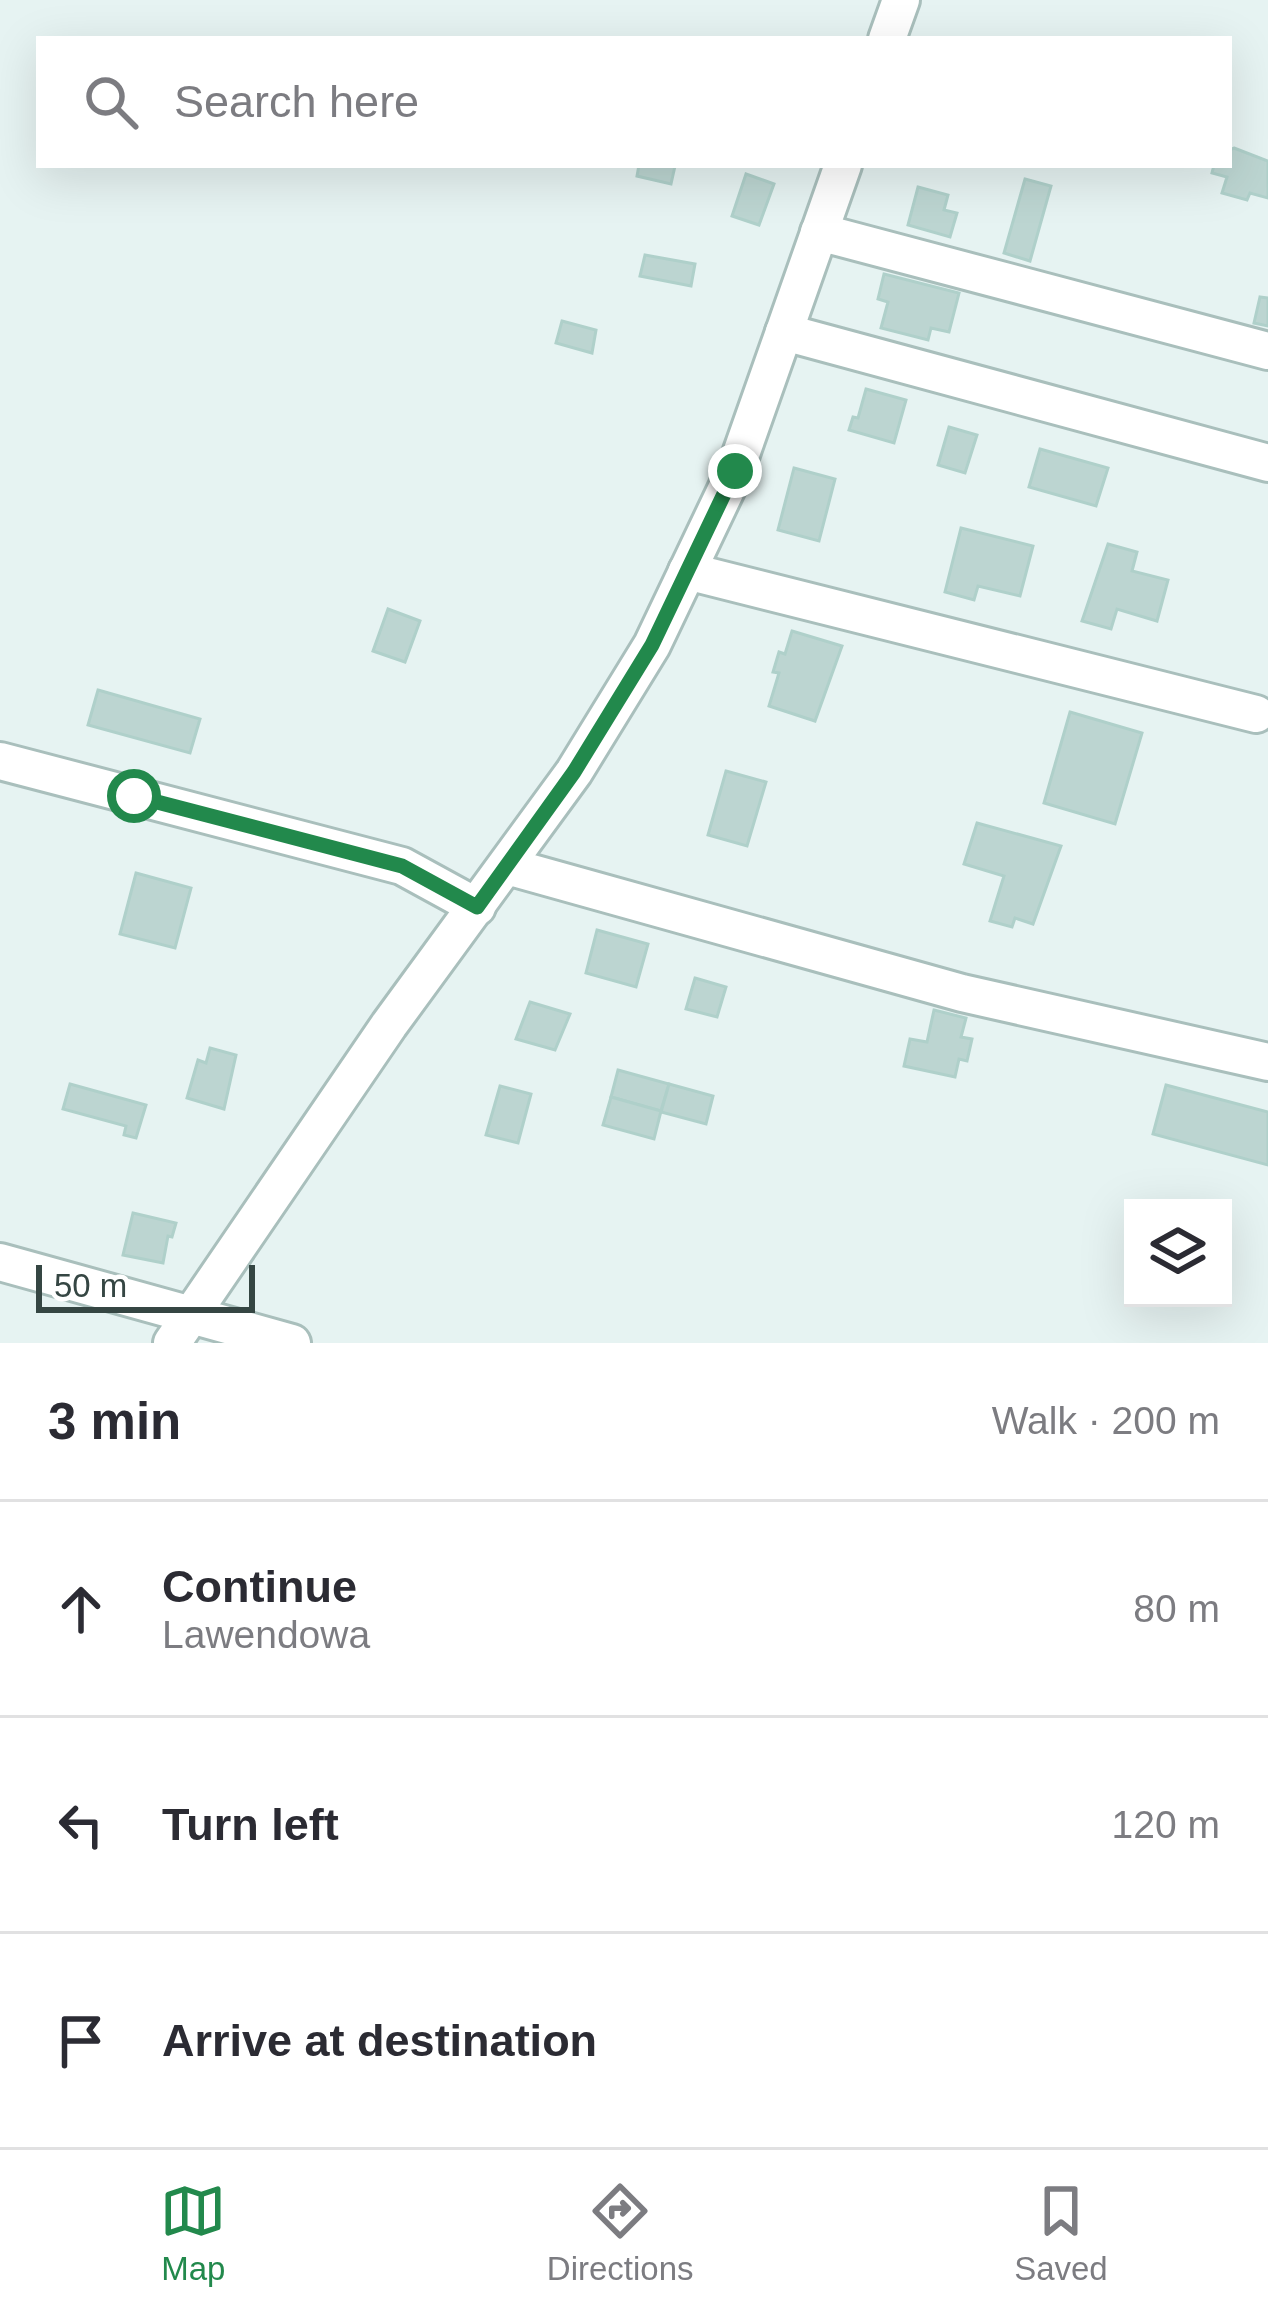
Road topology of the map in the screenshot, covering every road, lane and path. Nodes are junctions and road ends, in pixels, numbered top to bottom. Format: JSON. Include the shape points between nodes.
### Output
{"nodes":[{"id":1,"x":902,"y":0,"type":"edge"},
{"id":2,"x":888,"y":36,"type":"edge"},
{"id":3,"x":842,"y":168,"type":"edge"},
{"id":4,"x":819,"y":232,"type":"junction"},
{"id":5,"x":784,"y":332,"type":"junction"},
{"id":6,"x":1268,"y":351,"type":"edge"},
{"id":7,"x":1268,"y":464,"type":"edge"},
{"id":8,"x":687,"y":571,"type":"junction"},
{"id":9,"x":1256,"y":714,"type":"dead end"},
{"id":10,"x":0,"y":761,"type":"edge"},
{"id":11,"x":508,"y":866,"type":"junction"},
{"id":12,"x":477,"y":907,"type":"junction"},
{"id":13,"x":1268,"y":1062,"type":"edge"},
{"id":14,"x":0,"y":1262,"type":"edge"},
{"id":15,"x":182,"y":1329,"type":"edge"},
{"id":16,"x":292,"y":1343,"type":"edge"}],
"edges":[{"from":1,"to":2,"type":"street"},
{"from":3,"to":4,"type":"street"},
{"from":4,"to":5,"type":"street"},
{"from":4,"to":6,"type":"street"},
{"from":5,"to":7,"type":"street"},
{"from":5,"to":8,"type":"street","via":[[735,471]]},
{"from":8,"to":9,"type":"street"},
{"from":8,"to":11,"type":"street","via":[[652,645]]},
{"from":10,"to":12,"type":"street","via":[[402,866]]},
{"from":11,"to":12,"type":"street"},
{"from":11,"to":13,"type":"street","via":[[962,993]]},
{"from":12,"to":15,"type":"street"},
{"from":14,"to":15,"type":"street"},
{"from":15,"to":16,"type":"street"}]}
